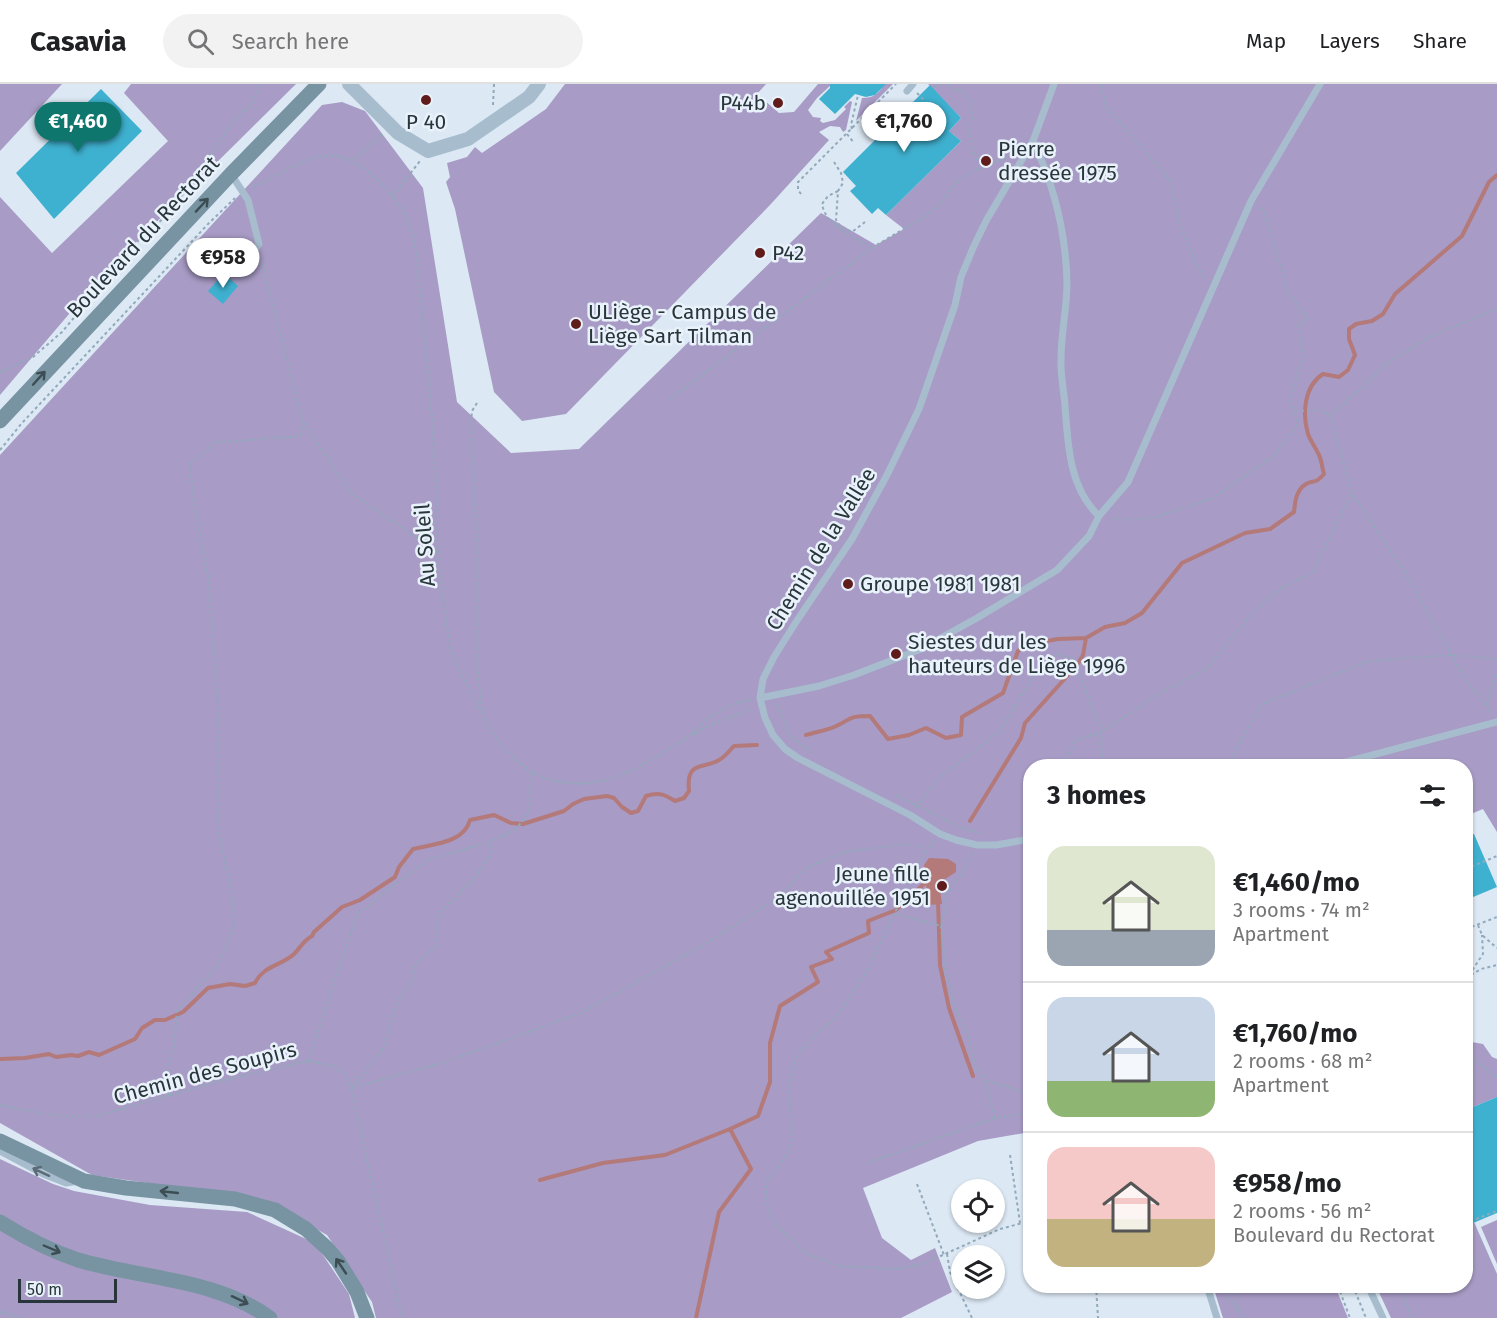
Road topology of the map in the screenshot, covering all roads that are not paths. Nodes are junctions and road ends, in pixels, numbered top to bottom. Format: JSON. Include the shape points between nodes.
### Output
{"nodes":[{"id":1,"x":319,"y":84,"type":"edge"},
{"id":2,"x":349,"y":84,"type":"edge"},
{"id":3,"x":539,"y":84,"type":"edge"},
{"id":4,"x":914,"y":84,"type":"edge"},
{"id":5,"x":1054,"y":84,"type":"edge"},
{"id":6,"x":1320,"y":84,"type":"edge"},
{"id":7,"x":907,"y":91,"type":"dead end"},
{"id":8,"x":1033,"y":141,"type":"junction"},
{"id":9,"x":231,"y":174,"type":"junction"},
{"id":10,"x":239,"y":272,"type":"dead end"},
{"id":11,"x":0,"y":421,"type":"edge"},
{"id":12,"x":1099,"y":516,"type":"junction"},
{"id":13,"x":760,"y":698,"type":"junction"},
{"id":14,"x":1495,"y":723,"type":"edge"},
{"id":15,"x":1358,"y":759,"type":"edge"},
{"id":16,"x":1023,"y":840,"type":"edge"},
{"id":17,"x":0,"y":1141,"type":"edge"},
{"id":18,"x":0,"y":1151,"type":"edge"},
{"id":19,"x":84,"y":1181,"type":"junction"},
{"id":20,"x":0,"y":1222,"type":"edge"},
{"id":21,"x":1209,"y":1293,"type":"edge"},
{"id":22,"x":1371,"y":1293,"type":"edge"},
{"id":23,"x":270,"y":1318,"type":"edge"},
{"id":24,"x":367,"y":1318,"type":"edge"},
{"id":25,"x":1217,"y":1318,"type":"edge"},
{"id":26,"x":1383,"y":1318,"type":"edge"}],
"edges":[{"from":1,"to":9,"type":"main road","name":"Boulevard du Rectorat"},
{"from":2,"to":3,"type":"street","via":[[398,133],[428,151],[468,139],[529,97]]},
{"from":4,"to":7,"type":"lane"},
{"from":5,"to":8,"type":"lane","name":"Chemin de la Vallée"},
{"from":6,"to":12,"type":"lane","via":[[1251,201],[1128,482]]},
{"from":8,"to":12,"type":"lane","via":[[1055,196],[1067,282],[1061,364],[1067,440],[1076,482],[1089,507]]},
{"from":8,"to":13,"type":"lane","name":"Chemin de la Vallée","via":[[973,248],[919,409],[896,456],[852,539],[774,657],[763,679]]},
{"from":9,"to":10,"type":"lane","via":[[252,209],[260,244]]},
{"from":11,"to":9,"type":"main road","name":"Boulevard du Rectorat","one_way":true},
{"from":12,"to":13,"type":"lane","via":[[1089,536],[1057,570],[921,649],[819,686]]},
{"from":13,"to":16,"type":"lane","via":[[765,718],[784,749],[940,834],[977,845]]},
{"from":14,"to":15,"type":"lane"},
{"from":17,"to":19,"type":"main road"},
{"from":19,"to":18,"type":"lane","one_way":true,"via":[[66,1183]]},
{"from":24,"to":19,"type":"main road","one_way":true,"via":[[357,1292],[327,1248],[306,1228],[274,1210],[235,1199]]},
{"from":20,"to":23,"type":"main road","one_way":true,"via":[[78,1259],[230,1296]]},
{"from":21,"to":25,"type":"lane"},
{"from":22,"to":26,"type":"lane"}]}
